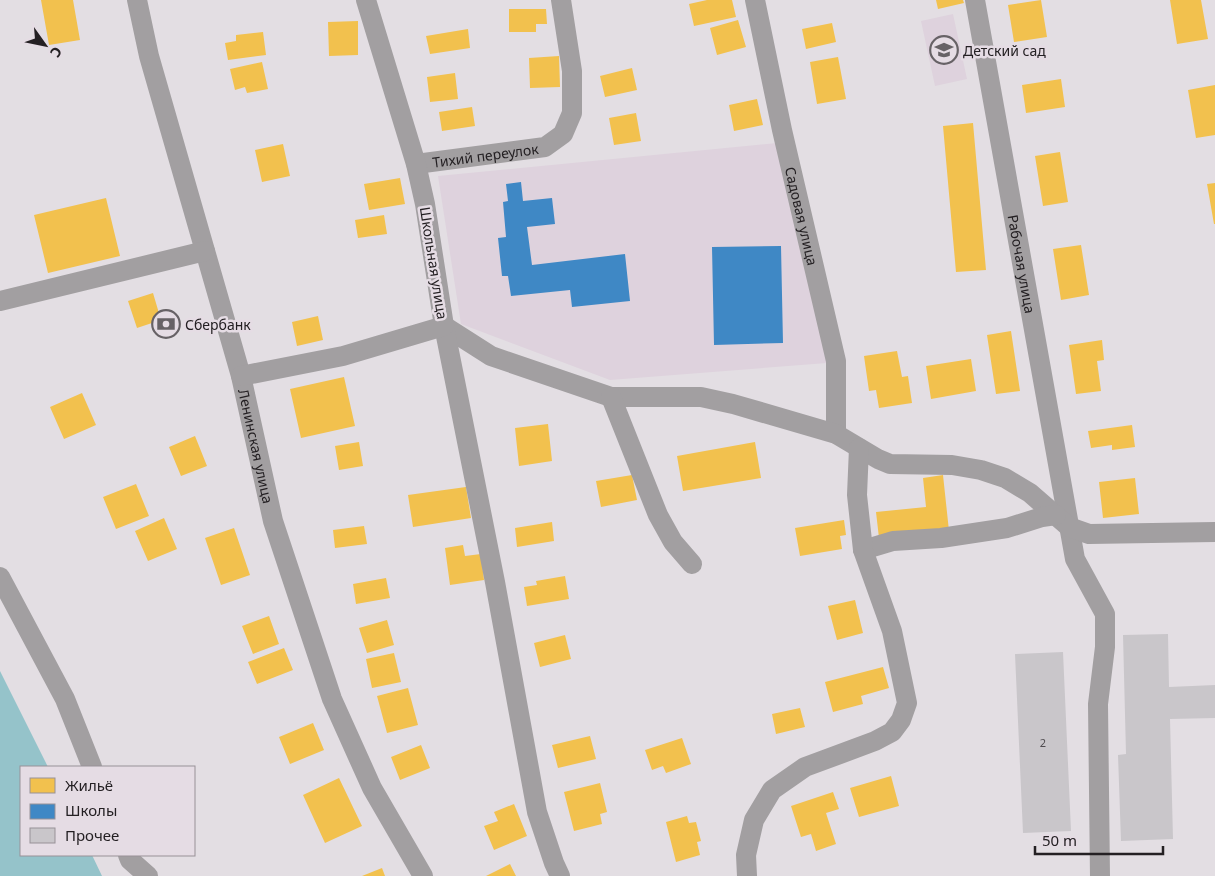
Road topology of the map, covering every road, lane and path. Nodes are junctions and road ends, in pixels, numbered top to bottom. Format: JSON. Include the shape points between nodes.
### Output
{"nodes":[{"id":1,"x":137,"y":0,"type":"edge"},
{"id":2,"x":366,"y":0,"type":"edge"},
{"id":3,"x":561,"y":0,"type":"edge"},
{"id":4,"x":755,"y":0,"type":"edge"},
{"id":5,"x":974,"y":0,"type":"edge"},
{"id":6,"x":416,"y":164,"type":"junction"},
{"id":7,"x":205,"y":251,"type":"junction"},
{"id":8,"x":0,"y":301,"type":"edge"},
{"id":9,"x":444,"y":326,"type":"junction"},
{"id":10,"x":241,"y":376,"type":"junction"},
{"id":11,"x":610,"y":396,"type":"junction"},
{"id":12,"x":836,"y":434,"type":"junction"},
{"id":13,"x":859,"y":448,"type":"junction"},
{"id":14,"x":1063,"y":521,"type":"junction"},
{"id":15,"x":1215,"y":532,"type":"edge"},
{"id":16,"x":863,"y":550,"type":"junction"},
{"id":17,"x":692,"y":564,"type":"dead end"},
{"id":18,"x":0,"y":576,"type":"edge"},
{"id":19,"x":92,"y":766,"type":"edge"},
{"id":20,"x":128,"y":856,"type":"edge"},
{"id":21,"x":148,"y":876,"type":"edge"},
{"id":22,"x":423,"y":876,"type":"edge"},
{"id":23,"x":560,"y":876,"type":"edge"},
{"id":24,"x":746,"y":876,"type":"edge"},
{"id":25,"x":1100,"y":876,"type":"edge"}],
"edges":[{"from":1,"to":7,"type":"street","name":"Ленинская улица","via":[[149,56]]},
{"from":2,"to":6,"type":"street","name":"Школьная улица"},
{"from":3,"to":6,"type":"street","name":"Тихий переулок","via":[[572,71],[572,113],[563,134],[545,147]]},
{"from":4,"to":12,"type":"street","name":"Садовая улица","via":[[836,360]]},
{"from":5,"to":14,"type":"street","name":"Рабочая улица"},
{"from":6,"to":9,"type":"street","name":"Школьная улица"},
{"from":7,"to":8,"type":"street"},
{"from":7,"to":10,"type":"street","name":"Ленинская улица"},
{"from":9,"to":10,"type":"street","name":"Школьная улица","via":[[343,356]]},
{"from":9,"to":11,"type":"street","via":[[491,356]]},
{"from":9,"to":23,"type":"street","via":[[496,582],[537,812]]},
{"from":10,"to":22,"type":"street","name":"Ленинская улица","via":[[273,521],[332,699],[372,788]]},
{"from":11,"to":12,"type":"street","via":[[702,397]]},
{"from":11,"to":17,"type":"street","via":[[658,515],[673,542]]},
{"from":12,"to":13,"type":"street"},
{"from":13,"to":14,"type":"street","via":[[890,464],[952,465],[1005,478],[1030,493]]},
{"from":13,"to":16,"type":"street","via":[[857,495]]},
{"from":14,"to":15,"type":"street","via":[[1089,534]]},
{"from":14,"to":16,"type":"street","via":[[1042,517],[1007,528],[942,538],[893,541]]},
{"from":14,"to":25,"type":"street","name":"Рабочая улица","via":[[1075,559],[1105,614],[1098,704]]},
{"from":16,"to":24,"type":"street","via":[[892,631],[907,703],[901,720],[892,732],[805,767],[772,790],[754,820],[746,854]]},
{"from":18,"to":19,"type":"street","via":[[65,699]]},
{"from":20,"to":21,"type":"street"}]}
